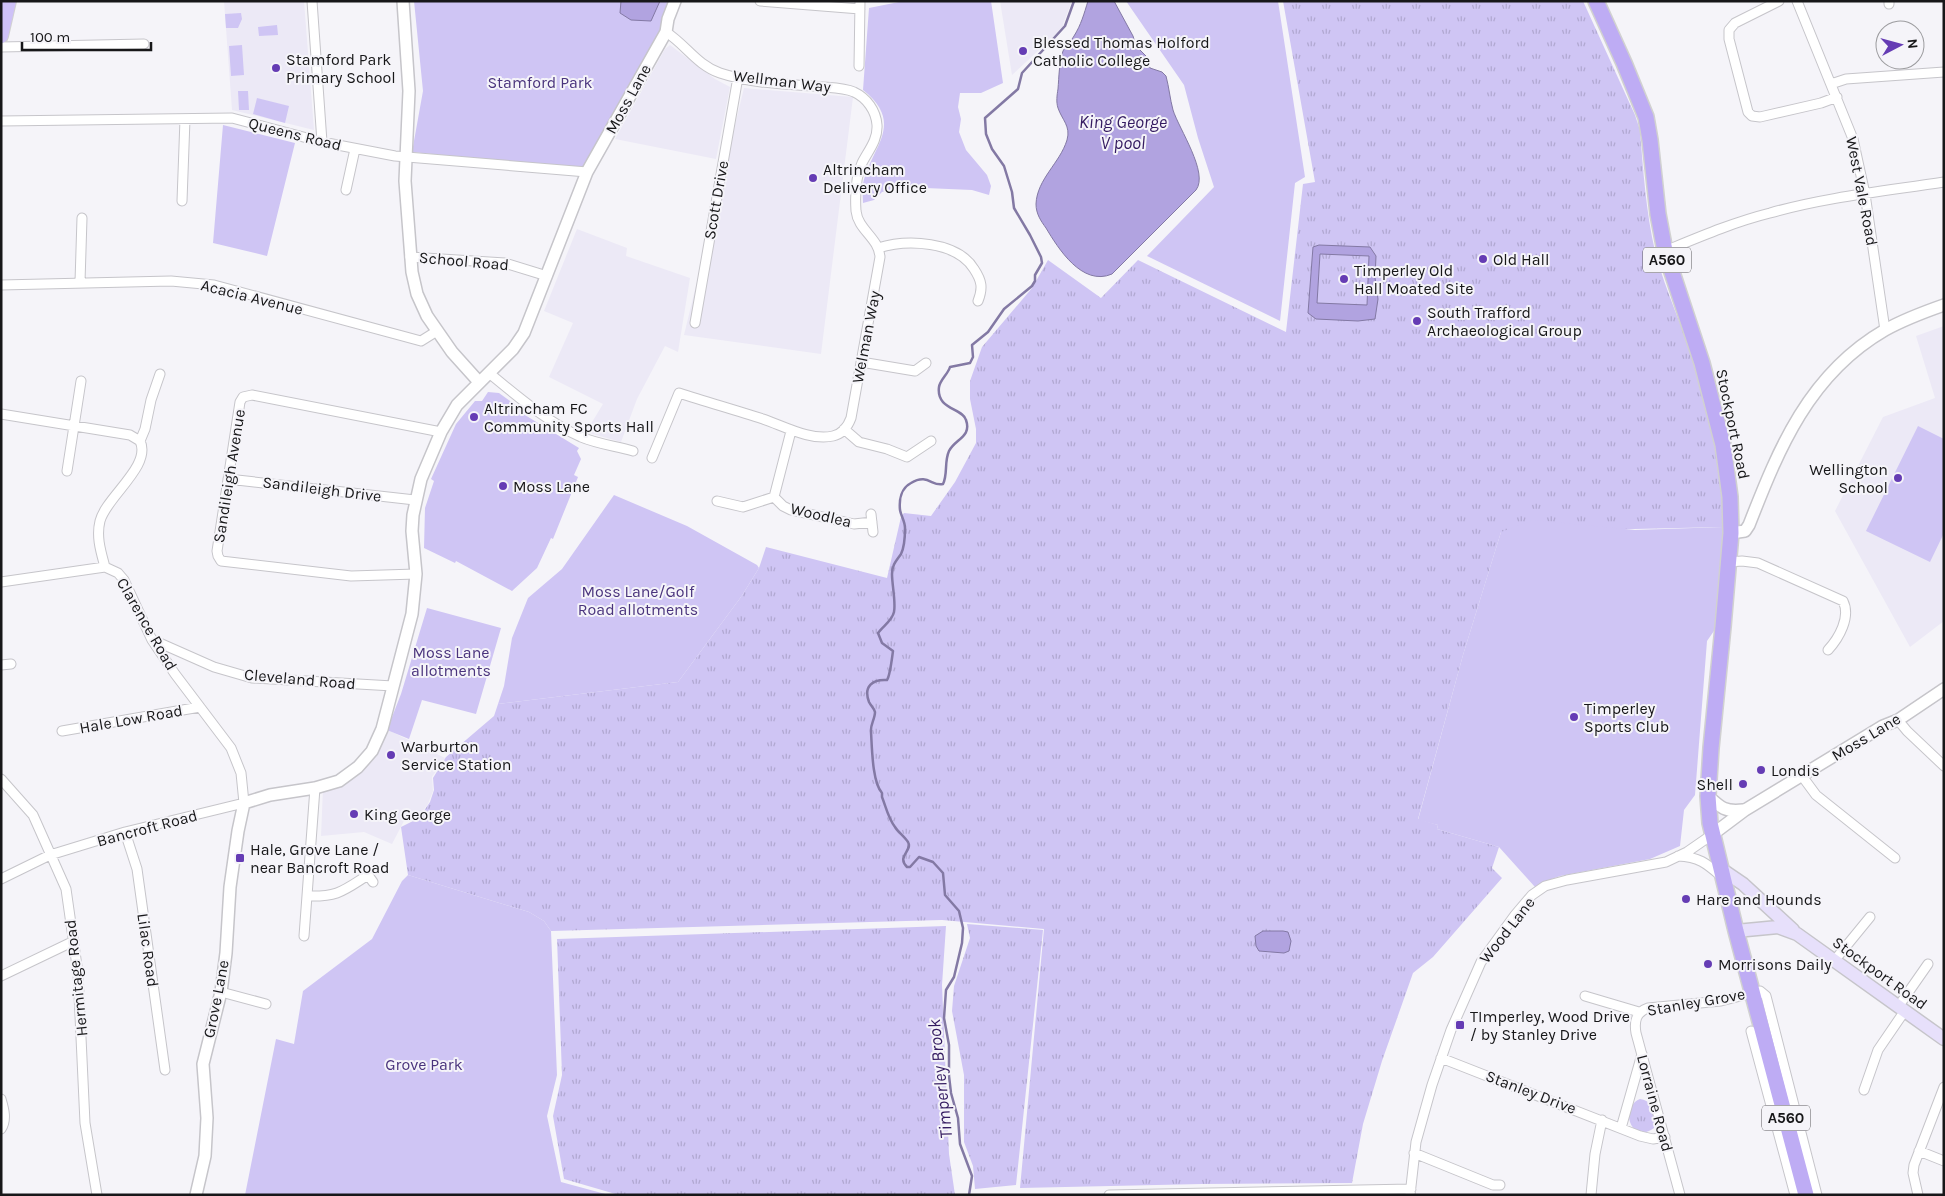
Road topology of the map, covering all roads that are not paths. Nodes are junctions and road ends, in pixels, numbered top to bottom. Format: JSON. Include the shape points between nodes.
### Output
{"nodes":[{"id":1,"x":8,"y":1,"type":"edge"},
{"id":2,"x":312,"y":1,"type":"edge"},
{"id":3,"x":402,"y":1,"type":"edge"},
{"id":4,"x":675,"y":1,"type":"edge"},
{"id":5,"x":760,"y":1,"type":"edge"},
{"id":6,"x":1596,"y":1,"type":"edge"},
{"id":7,"x":1779,"y":1,"type":"edge"},
{"id":8,"x":1797,"y":1,"type":"edge"},
{"id":9,"x":860,"y":5,"type":"edge"},
{"id":10,"x":666,"y":32,"type":"junction"},
{"id":11,"x":1,"y":36,"type":"edge"},
{"id":12,"x":144,"y":44,"type":"dead end"},
{"id":13,"x":1,"y":47,"type":"edge"},
{"id":14,"x":859,"y":66,"type":"dead end"},
{"id":15,"x":1944,"y":72,"type":"edge"},
{"id":16,"x":738,"y":77,"type":"junction"},
{"id":17,"x":1832,"y":84,"type":"junction"},
{"id":18,"x":1837,"y":97,"type":"junction"},
{"id":19,"x":185,"y":118,"type":"junction"},
{"id":20,"x":1,"y":121,"type":"edge"},
{"id":21,"x":322,"y":142,"type":"junction"},
{"id":22,"x":355,"y":149,"type":"junction"},
{"id":23,"x":406,"y":157,"type":"junction"},
{"id":24,"x":587,"y":172,"type":"junction"},
{"id":25,"x":1944,"y":182,"type":"edge"},
{"id":26,"x":346,"y":190,"type":"dead end"},
{"id":27,"x":1865,"y":194,"type":"junction"},
{"id":28,"x":182,"y":201,"type":"dead end"},
{"id":29,"x":82,"y":218,"type":"dead end"},
{"id":30,"x":878,"y":248,"type":"junction"},
{"id":31,"x":1665,"y":251,"type":"junction"},
{"id":32,"x":410,"y":257,"type":"junction"},
{"id":33,"x":547,"y":276,"type":"junction"},
{"id":34,"x":80,"y":282,"type":"junction"},
{"id":35,"x":1,"y":284,"type":"edge"},
{"id":36,"x":978,"y":301,"type":"dead end"},
{"id":37,"x":1944,"y":305,"type":"edge"},
{"id":38,"x":695,"y":323,"type":"dead end"},
{"id":39,"x":1885,"y":330,"type":"junction"},
{"id":40,"x":437,"y":331,"type":"junction"},
{"id":41,"x":861,"y":362,"type":"junction"},
{"id":42,"x":926,"y":363,"type":"dead end"},
{"id":43,"x":489,"y":373,"type":"junction"},
{"id":44,"x":160,"y":374,"type":"dead end"},
{"id":45,"x":81,"y":381,"type":"dead end"},
{"id":46,"x":479,"y":382,"type":"junction"},
{"id":47,"x":1,"y":414,"type":"edge"},
{"id":48,"x":74,"y":427,"type":"junction"},
{"id":49,"x":844,"y":429,"type":"junction"},
{"id":50,"x":791,"y":431,"type":"junction"},
{"id":51,"x":442,"y":432,"type":"junction"},
{"id":52,"x":140,"y":441,"type":"junction"},
{"id":53,"x":931,"y":441,"type":"dead end"},
{"id":54,"x":633,"y":451,"type":"dead end"},
{"id":55,"x":652,"y":458,"type":"dead end"},
{"id":56,"x":67,"y":471,"type":"dead end"},
{"id":57,"x":228,"y":479,"type":"junction"},
{"id":58,"x":774,"y":497,"type":"junction"},
{"id":59,"x":415,"y":500,"type":"junction"},
{"id":60,"x":717,"y":502,"type":"dead end"},
{"id":61,"x":872,"y":523,"type":"dead end"},
{"id":62,"x":1731,"y":533,"type":"junction"},
{"id":63,"x":1729,"y":562,"type":"junction"},
{"id":64,"x":106,"y":567,"type":"junction"},
{"id":65,"x":416,"y":574,"type":"junction"},
{"id":66,"x":1,"y":582,"type":"edge"},
{"id":67,"x":152,"y":640,"type":"junction"},
{"id":68,"x":1828,"y":650,"type":"dead end"},
{"id":69,"x":393,"y":686,"type":"junction"},
{"id":70,"x":1944,"y":689,"type":"edge"},
{"id":71,"x":200,"y":707,"type":"junction"},
{"id":72,"x":1898,"y":720,"type":"junction"},
{"id":73,"x":62,"y":731,"type":"dead end"},
{"id":74,"x":1944,"y":766,"type":"edge"},
{"id":75,"x":1802,"y":776,"type":"junction"},
{"id":76,"x":1,"y":778,"type":"edge"},
{"id":77,"x":315,"y":788,"type":"junction"},
{"id":78,"x":1708,"y":796,"type":"junction"},
{"id":79,"x":244,"y":803,"type":"junction"},
{"id":80,"x":1745,"y":810,"type":"junction"},
{"id":81,"x":125,"y":832,"type":"junction"},
{"id":82,"x":1713,"y":834,"type":"junction"},
{"id":83,"x":1893,"y":853,"type":"dead end"},
{"id":84,"x":50,"y":855,"type":"junction"},
{"id":85,"x":1678,"y":856,"type":"junction"},
{"id":86,"x":1722,"y":873,"type":"junction"},
{"id":87,"x":1,"y":879,"type":"edge"},
{"id":88,"x":373,"y":882,"type":"dead end"},
{"id":89,"x":307,"y":896,"type":"junction"},
{"id":90,"x":1870,"y":917,"type":"dead end"},
{"id":91,"x":1736,"y":931,"type":"junction"},
{"id":92,"x":1797,"y":934,"type":"junction"},
{"id":93,"x":304,"y":936,"type":"dead end"},
{"id":94,"x":74,"y":941,"type":"junction"},
{"id":95,"x":1834,"y":961,"type":"junction"},
{"id":96,"x":1928,"y":964,"type":"dead end"},
{"id":97,"x":1,"y":976,"type":"edge"},
{"id":98,"x":221,"y":992,"type":"junction"},
{"id":99,"x":1752,"y":992,"type":"junction"},
{"id":100,"x":1585,"y":996,"type":"dead end"},
{"id":101,"x":266,"y":1004,"type":"dead end"},
{"id":102,"x":1901,"y":1010,"type":"junction"},
{"id":103,"x":1639,"y":1012,"type":"junction"},
{"id":104,"x":1760,"y":1031,"type":"junction"},
{"id":105,"x":1944,"y":1039,"type":"edge"},
{"id":106,"x":1642,"y":1054,"type":"junction"},
{"id":107,"x":1764,"y":1054,"type":"junction"},
{"id":108,"x":1441,"y":1058,"type":"junction"},
{"id":109,"x":165,"y":1070,"type":"dead end"},
{"id":110,"x":1944,"y":1087,"type":"edge"},
{"id":111,"x":1864,"y":1090,"type":"dead end"},
{"id":112,"x":1,"y":1099,"type":"edge"},
{"id":113,"x":1602,"y":1120,"type":"junction"},
{"id":114,"x":1621,"y":1128,"type":"junction"},
{"id":115,"x":1,"y":1130,"type":"edge"},
{"id":116,"x":1664,"y":1137,"type":"junction"},
{"id":117,"x":1919,"y":1151,"type":"junction"},
{"id":118,"x":1414,"y":1153,"type":"junction"},
{"id":119,"x":1944,"y":1161,"type":"edge"},
{"id":120,"x":1500,"y":1185,"type":"dead end"},
{"id":121,"x":1410,"y":1192,"type":"edge"},
{"id":122,"x":1298,"y":1193,"type":"edge"},
{"id":123,"x":1156,"y":1194,"type":"edge"},
{"id":124,"x":97,"y":1195,"type":"edge"},
{"id":125,"x":196,"y":1195,"type":"edge"},
{"id":126,"x":1109,"y":1195,"type":"edge"},
{"id":127,"x":1591,"y":1195,"type":"edge"},
{"id":128,"x":1680,"y":1195,"type":"edge"},
{"id":129,"x":1795,"y":1195,"type":"edge"},
{"id":130,"x":1806,"y":1195,"type":"edge"},
{"id":131,"x":1817,"y":1195,"type":"edge"},
{"id":132,"x":1918,"y":1195,"type":"edge"}],
"edges":[{"from":1,"to":11,"type":"main road"},
{"from":2,"to":21,"type":"street"},
{"from":3,"to":23,"type":"street","via":[[408,81]]},
{"from":4,"to":10,"type":"street","name":"Moss Lane"},
{"from":5,"to":9,"type":"street"},
{"from":6,"to":31,"type":"highway","name":"Stockport Road","number":"A560","via":[[1646,116]]},
{"from":7,"to":18,"type":"street","via":[[1735,23],[1729,30],[1748,112],[1760,118]]},
{"from":8,"to":17,"type":"street","name":"West Vale Road"},
{"from":9,"to":14,"type":"street"},
{"from":10,"to":16,"type":"street","name":"Wellman Way","via":[[702,64],[719,73]]},
{"from":10,"to":24,"type":"street","name":"Moss Lane"},
{"from":12,"to":13,"type":"street"},
{"from":15,"to":17,"type":"street","via":[[1846,79]]},
{"from":16,"to":30,"type":"street","name":"Wellman Way","via":[[852,91],[871,106],[877,124],[875,140],[859,172],[856,201],[859,221]]},
{"from":16,"to":38,"type":"street","name":"Scott Drive"},
{"from":17,"to":18,"type":"street","name":"West Vale Road"},
{"from":18,"to":27,"type":"street","name":"West Vale Road","via":[[1853,139]]},
{"from":19,"to":20,"type":"street","name":"Queens Road"},
{"from":19,"to":21,"type":"street","name":"Queens Road","via":[[232,118]]},
{"from":19,"to":28,"type":"street"},
{"from":21,"to":22,"type":"street","name":"Queens Road"},
{"from":22,"to":23,"type":"street","name":"Queens Road"},
{"from":22,"to":26,"type":"street"},
{"from":23,"to":24,"type":"street","name":"Queens Road"},
{"from":23,"to":32,"type":"street"},
{"from":24,"to":33,"type":"street","name":"Moss Lane"},
{"from":25,"to":27,"type":"street"},
{"from":27,"to":31,"type":"street","via":[[1769,213]]},
{"from":27,"to":39,"type":"street","name":"West Vale Road"},
{"from":29,"to":34,"type":"street"},
{"from":30,"to":36,"type":"street","via":[[908,243],[944,247],[956,252],[987,285]]},
{"from":30,"to":41,"type":"street","name":"Welman Way","via":[[879,267]]},
{"from":31,"to":62,"type":"highway","name":"Stockport Road","number":"A560","via":[[1715,407],[1728,483]]},
{"from":32,"to":33,"type":"street","name":"School Road","via":[[506,263]]},
{"from":32,"to":40,"type":"street","via":[[417,294]]},
{"from":33,"to":43,"type":"street","name":"Moss Lane","via":[[521,339]]},
{"from":34,"to":35,"type":"street","name":"Acacia Avenue"},
{"from":34,"to":40,"type":"street","name":"Acacia Avenue","via":[[171,281],[214,285],[421,341]]},
{"from":37,"to":39,"type":"street"},
{"from":39,"to":62,"type":"street","via":[[1845,359],[1822,383],[1784,441],[1749,525],[1745,531]]},
{"from":40,"to":46,"type":"street"},
{"from":41,"to":42,"type":"street","via":[[915,371]]},
{"from":41,"to":49,"type":"street","name":"Welman Way","via":[[851,418]]},
{"from":43,"to":46,"type":"street","name":"Moss Lane"},
{"from":43,"to":54,"type":"street","via":[[541,414],[576,434]]},
{"from":44,"to":52,"type":"street"},
{"from":45,"to":48,"type":"street"},
{"from":46,"to":51,"type":"street","name":"Moss Lane","via":[[457,406]]},
{"from":47,"to":48,"type":"street"},
{"from":48,"to":52,"type":"street","via":[[130,436]]},
{"from":48,"to":56,"type":"street"},
{"from":49,"to":50,"type":"street","via":[[826,436]]},
{"from":49,"to":53,"type":"street","via":[[859,442],[907,457]]},
{"from":50,"to":55,"type":"street","via":[[679,393]]},
{"from":50,"to":58,"type":"street"},
{"from":51,"to":57,"type":"street","name":"Sandileigh Avenue","via":[[246,395],[240,402]]},
{"from":51,"to":59,"type":"street","name":"Moss Lane"},
{"from":52,"to":64,"type":"street","via":[[142,452],[136,468],[109,501],[100,520],[98,537]]},
{"from":57,"to":59,"type":"street","name":"Sandileigh Drive"},
{"from":57,"to":65,"type":"street","name":"Sandileigh Avenue","via":[[217,550],[222,561],[350,576]]},
{"from":58,"to":60,"type":"street","via":[[743,507]]},
{"from":58,"to":61,"type":"street","name":"Woodlea","via":[[792,510],[854,524]]},
{"from":59,"to":65,"type":"street","name":"Moss Lane","via":[[412,530]]},
{"from":62,"to":63,"type":"highway","name":"Stockport Road","number":"A560"},
{"from":63,"to":68,"type":"street","via":[[1758,562],[1843,601],[1846,610],[1843,626]]},
{"from":63,"to":78,"type":"highway","name":"Stockport Road","number":"A560"},
{"from":64,"to":66,"type":"street","name":"Clarence Road"},
{"from":64,"to":67,"type":"street","name":"Clarence Road","via":[[124,580]]},
{"from":65,"to":69,"type":"street","name":"Moss Lane","via":[[412,614]]},
{"from":67,"to":69,"type":"street","name":"Cleveland Road","via":[[214,667],[252,678]]},
{"from":67,"to":71,"type":"street","name":"Clarence Road"},
{"from":69,"to":77,"type":"street","name":"Moss Lane","via":[[382,729],[372,751],[339,781]]},
{"from":70,"to":72,"type":"street","name":"Moss Lane"},
{"from":71,"to":73,"type":"street","name":"Hale Low Road"},
{"from":71,"to":79,"type":"street","name":"Clarence Road","via":[[231,748],[241,773]]},
{"from":72,"to":74,"type":"street"},
{"from":72,"to":75,"type":"street","name":"Moss Lane"},
{"from":75,"to":80,"type":"street","name":"Moss Lane"},
{"from":75,"to":83,"type":"street","via":[[1816,795]]},
{"from":76,"to":84,"type":"street","name":"Hermitage Road","via":[[33,815]]},
{"from":77,"to":79,"type":"street","name":"Moss Lane"},
{"from":77,"to":89,"type":"street"},
{"from":78,"to":80,"type":"street","via":[[1728,811]]},
{"from":78,"to":82,"type":"highway","name":"Stockport Road","number":"A560"},
{"from":79,"to":81,"type":"street","name":"Bancroft Road"},
{"from":79,"to":98,"type":"street","name":"Grove Lane","via":[[230,887]]},
{"from":80,"to":82,"type":"street","name":"Moss Lane"},
{"from":81,"to":84,"type":"street","name":"Bancroft Road"},
{"from":81,"to":109,"type":"street","name":"Lilac Road","via":[[137,869]]},
{"from":82,"to":85,"type":"street","name":"Wood Lane"},
{"from":82,"to":86,"type":"highway","name":"Stockport Road","number":"A560"},
{"from":84,"to":87,"type":"street","name":"Bancroft Road"},
{"from":84,"to":94,"type":"street","name":"Hermitage Road","via":[[66,889]]},
{"from":85,"to":86,"type":"street","via":[[1703,861]]},
{"from":85,"to":108,"type":"street","name":"Wood Lane","via":[[1653,866],[1554,883],[1532,896],[1481,962]]},
{"from":86,"to":91,"type":"highway","name":"Stockport Road","number":"A560"},
{"from":86,"to":92,"type":"main road","name":"Stockport Road","via":[[1733,876]]},
{"from":88,"to":89,"type":"street","via":[[368,875],[342,892],[327,897]]},
{"from":89,"to":93,"type":"street"},
{"from":90,"to":95,"type":"street"},
{"from":91,"to":92,"type":"main road","name":"Stockport Road","via":[[1778,927]]},
{"from":91,"to":99,"type":"highway","number":"A560"},
{"from":92,"to":95,"type":"main road","name":"Stockport Road"},
{"from":94,"to":97,"type":"street"},
{"from":94,"to":124,"type":"street","name":"Hermitage Road","via":[[80,993],[85,1123]]},
{"from":95,"to":102,"type":"main road","name":"Stockport Road"},
{"from":96,"to":102,"type":"street"},
{"from":98,"to":101,"type":"street"},
{"from":98,"to":125,"type":"street","name":"Grove Lane","via":[[203,1064],[207,1118],[205,1156]]},
{"from":99,"to":103,"type":"street","name":"Stanley Grove","via":[[1726,1000],[1648,1008]]},
{"from":99,"to":104,"type":"highway","number":"A560"},
{"from":100,"to":103,"type":"street"},
{"from":102,"to":105,"type":"main road","name":"Stockport Road"},
{"from":102,"to":111,"type":"street","via":[[1878,1050]]},
{"from":103,"to":106,"type":"street","name":"Lorraine Road","via":[[1635,1027]]},
{"from":104,"to":107,"type":"highway","number":"A560"},
{"from":104,"to":131,"type":"street"},
{"from":106,"to":114,"type":"street"},
{"from":106,"to":116,"type":"street","name":"Lorraine Road"},
{"from":107,"to":129,"type":"street"},
{"from":107,"to":130,"type":"highway","number":"A560"},
{"from":108,"to":113,"type":"street","name":"Stanley Drive"},
{"from":108,"to":118,"type":"street","name":"Wood Lane"},
{"from":110,"to":117,"type":"street"},
{"from":112,"to":115,"type":"street","via":[[5,1112]]},
{"from":113,"to":114,"type":"street","name":"Stanley Drive"},
{"from":113,"to":127,"type":"street"},
{"from":114,"to":116,"type":"street","name":"Stanley Drive","via":[[1648,1138]]},
{"from":116,"to":128,"type":"street","name":"Lorraine Road"},
{"from":117,"to":119,"type":"street"},
{"from":117,"to":132,"type":"street","via":[[1913,1173]]},
{"from":118,"to":120,"type":"street"},
{"from":118,"to":121,"type":"street","name":"Wood Lane"},
{"from":121,"to":122,"type":"street"},
{"from":122,"to":123,"type":"street"},
{"from":123,"to":126,"type":"street"}]}
